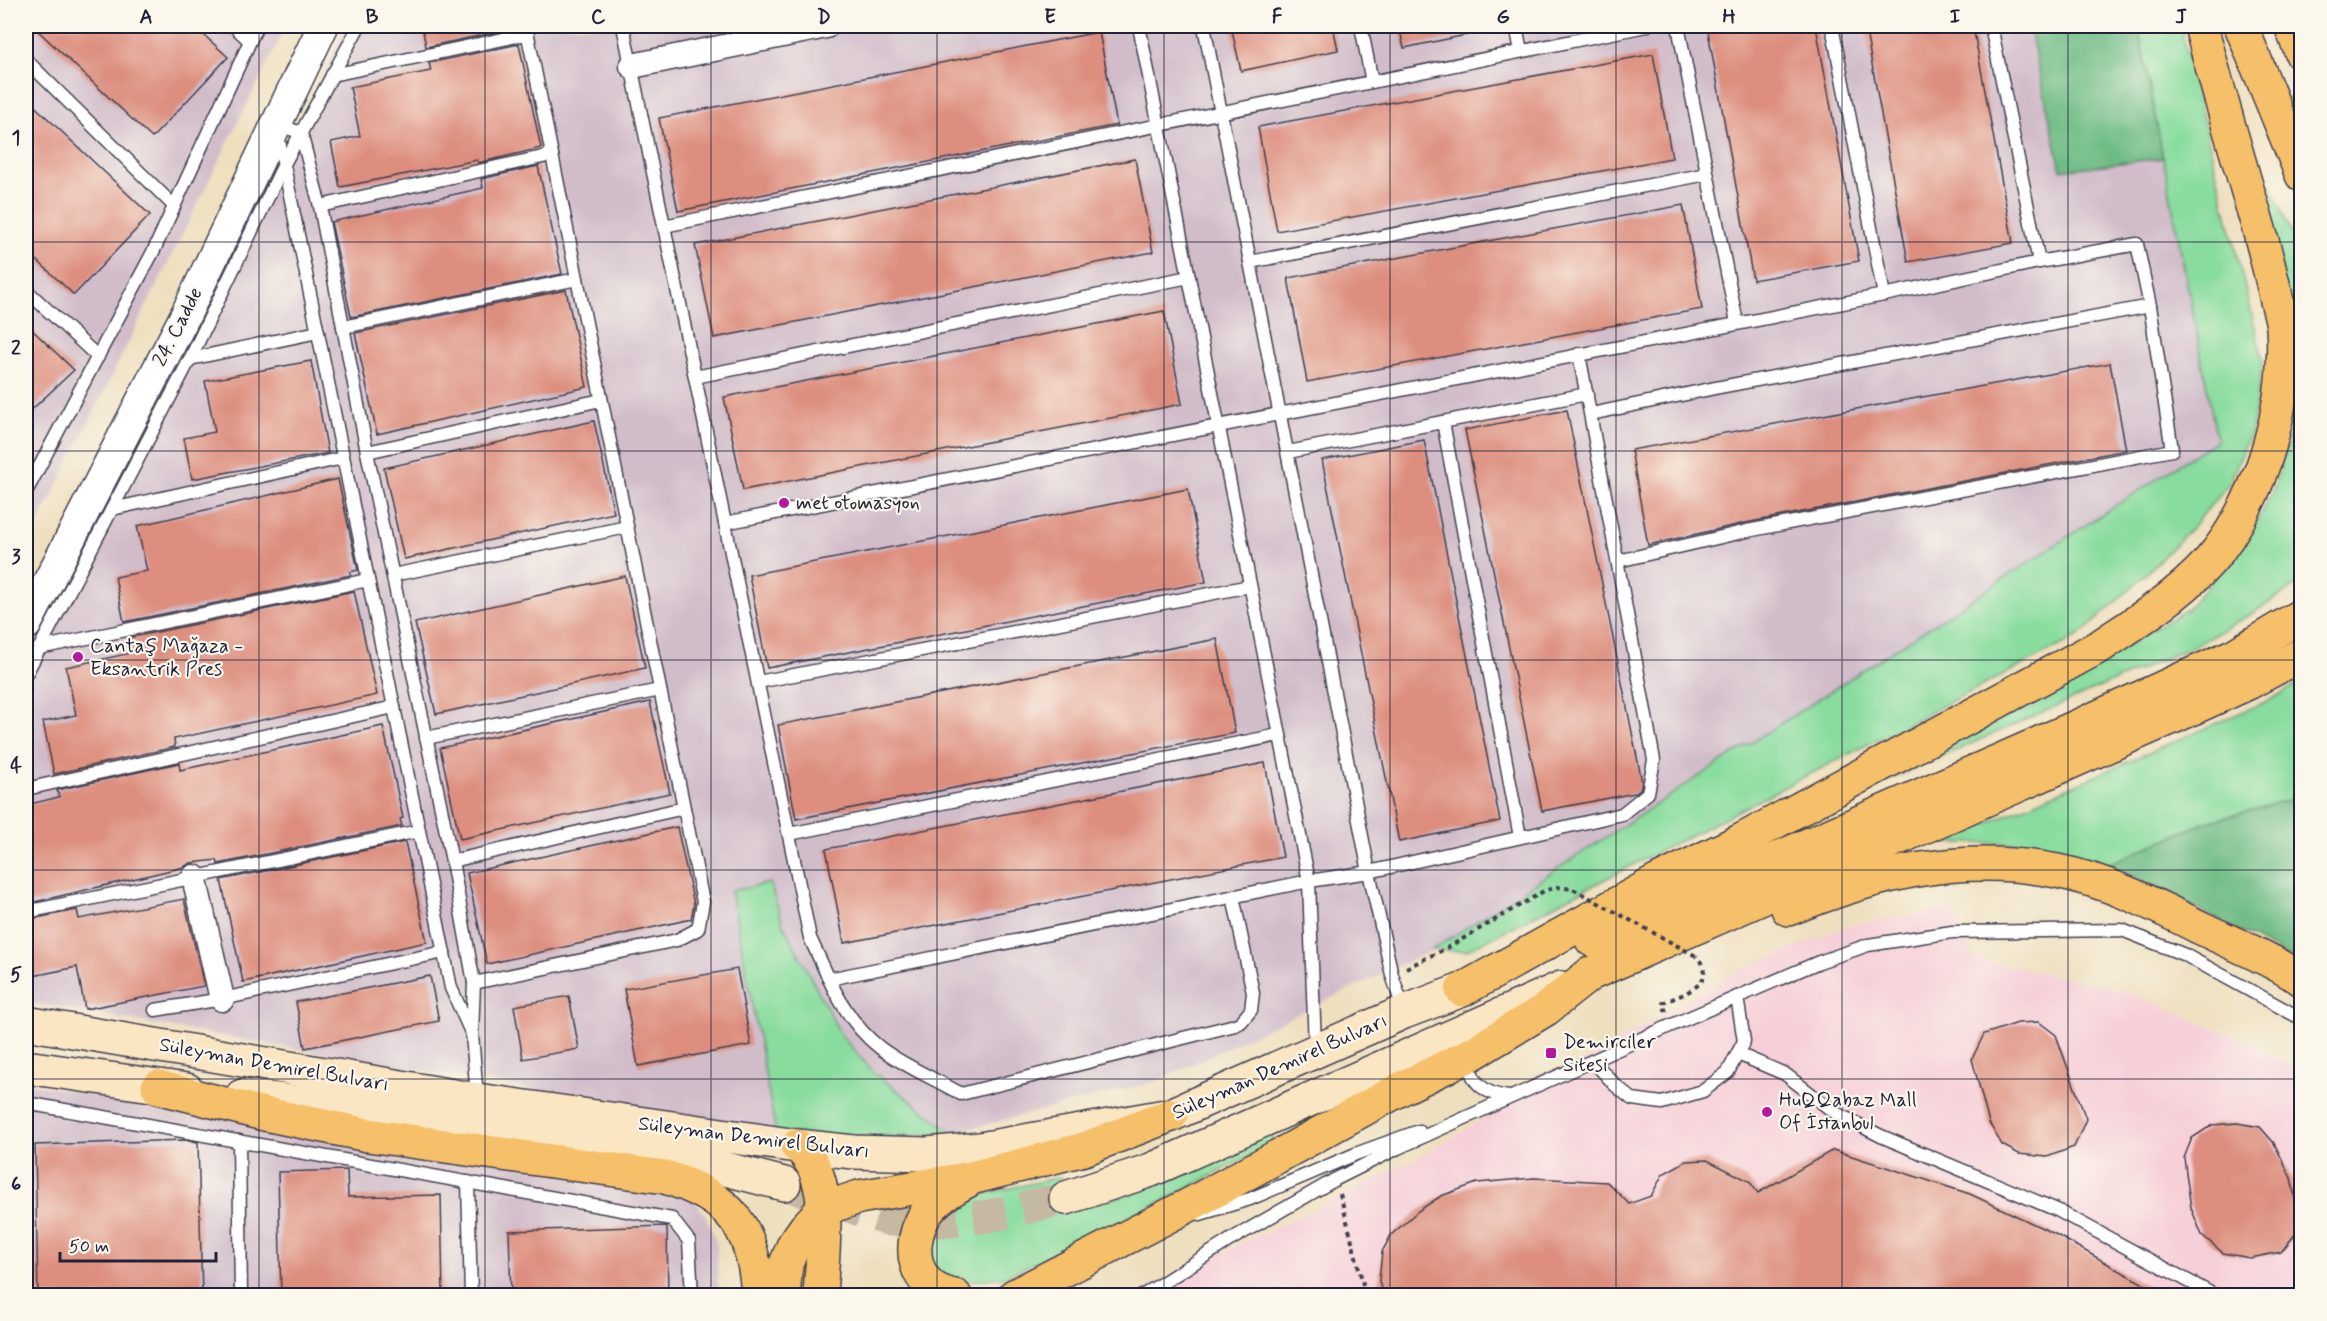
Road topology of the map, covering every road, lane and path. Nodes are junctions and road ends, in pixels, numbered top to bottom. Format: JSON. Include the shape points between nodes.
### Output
{"nodes":[{"id":1,"x":234,"y":26,"type":"edge"},
{"id":2,"x":257,"y":26,"type":"edge"},
{"id":3,"x":323,"y":26,"type":"edge"},
{"id":4,"x":359,"y":26,"type":"edge"},
{"id":5,"x":623,"y":26,"type":"edge"},
{"id":6,"x":826,"y":26,"type":"edge"},
{"id":7,"x":1139,"y":26,"type":"edge"},
{"id":8,"x":1204,"y":26,"type":"edge"},
{"id":9,"x":1361,"y":26,"type":"edge"},
{"id":10,"x":1516,"y":26,"type":"edge"},
{"id":11,"x":1646,"y":26,"type":"edge"},
{"id":12,"x":1678,"y":26,"type":"edge"},
{"id":13,"x":1832,"y":26,"type":"edge"},
{"id":14,"x":1991,"y":26,"type":"edge"},
{"id":15,"x":2201,"y":26,"type":"edge"},
{"id":16,"x":2241,"y":26,"type":"edge"},
{"id":17,"x":2291,"y":26,"type":"edge"},
{"id":18,"x":527,"y":30,"type":"edge"},
{"id":19,"x":250,"y":41,"type":"junction"},
{"id":20,"x":1521,"y":51,"type":"junction"},
{"id":21,"x":2301,"y":54,"type":"edge"},
{"id":22,"x":26,"y":60,"type":"edge"},
{"id":23,"x":632,"y":66,"type":"junction"},
{"id":24,"x":332,"y":75,"type":"junction"},
{"id":25,"x":1372,"y":82,"type":"junction"},
{"id":26,"x":1221,"y":112,"type":"junction"},
{"id":27,"x":1158,"y":125,"type":"junction"},
{"id":28,"x":288,"y":128,"type":"junction"},
{"id":29,"x":552,"y":155,"type":"junction"},
{"id":30,"x":284,"y":164,"type":"junction"},
{"id":31,"x":1707,"y":174,"type":"junction"},
{"id":32,"x":2301,"y":175,"type":"edge"},
{"id":33,"x":174,"y":206,"type":"junction"},
{"id":34,"x":320,"y":206,"type":"junction"},
{"id":35,"x":664,"y":226,"type":"junction"},
{"id":36,"x":1251,"y":262,"type":"junction"},
{"id":37,"x":2039,"y":262,"type":"junction"},
{"id":38,"x":1189,"y":277,"type":"junction"},
{"id":39,"x":577,"y":279,"type":"junction"},
{"id":40,"x":26,"y":290,"type":"edge"},
{"id":41,"x":1884,"y":295,"type":"junction"},
{"id":42,"x":2150,"y":306,"type":"junction"},
{"id":43,"x":1737,"y":323,"type":"junction"},
{"id":44,"x":343,"y":327,"type":"junction"},
{"id":45,"x":318,"y":332,"type":"junction"},
{"id":46,"x":1579,"y":354,"type":"junction"},
{"id":47,"x":98,"y":357,"type":"junction"},
{"id":48,"x":190,"y":358,"type":"junction"},
{"id":49,"x":695,"y":377,"type":"junction"},
{"id":50,"x":1587,"y":394,"type":"junction"},
{"id":51,"x":601,"y":400,"type":"junction"},
{"id":52,"x":1280,"y":414,"type":"junction"},
{"id":53,"x":1591,"y":414,"type":"junction"},
{"id":54,"x":1443,"y":422,"type":"junction"},
{"id":55,"x":1218,"y":426,"type":"junction"},
{"id":56,"x":367,"y":452,"type":"junction"},
{"id":57,"x":1288,"y":452,"type":"junction"},
{"id":58,"x":343,"y":458,"type":"junction"},
{"id":59,"x":26,"y":492,"type":"edge"},
{"id":60,"x":112,"y":509,"type":"junction"},
{"id":61,"x":725,"y":523,"type":"junction"},
{"id":62,"x":627,"y":527,"type":"junction"},
{"id":63,"x":1618,"y":561,"type":"junction"},
{"id":64,"x":393,"y":575,"type":"junction"},
{"id":65,"x":368,"y":580,"type":"junction"},
{"id":66,"x":1250,"y":586,"type":"junction"},
{"id":67,"x":2301,"y":615,"type":"edge"},
{"id":68,"x":32,"y":637,"type":"edge"},
{"id":69,"x":2301,"y":654,"type":"edge"},
{"id":70,"x":26,"y":674,"type":"edge"},
{"id":71,"x":758,"y":682,"type":"junction"},
{"id":72,"x":660,"y":690,"type":"junction"},
{"id":73,"x":394,"y":707,"type":"junction"},
{"id":74,"x":1279,"y":735,"type":"junction"},
{"id":75,"x":426,"y":738,"type":"junction"},
{"id":76,"x":26,"y":789,"type":"edge"},
{"id":77,"x":684,"y":808,"type":"junction"},
{"id":78,"x":419,"y":831,"type":"junction"},
{"id":79,"x":789,"y":834,"type":"junction"},
{"id":80,"x":1520,"y":837,"type":"junction"},
{"id":81,"x":452,"y":861,"type":"junction"},
{"id":82,"x":1369,"y":872,"type":"junction"},
{"id":83,"x":194,"y":877,"type":"junction"},
{"id":84,"x":1309,"y":880,"type":"junction"},
{"id":85,"x":1233,"y":896,"type":"junction"},
{"id":86,"x":26,"y":912,"type":"edge"},
{"id":87,"x":444,"y":952,"type":"junction"},
{"id":88,"x":1690,"y":953,"type":"junction"},
{"id":89,"x":1590,"y":974,"type":"junction"},
{"id":90,"x":1392,"y":975,"type":"junction"},
{"id":91,"x":2299,"y":978,"type":"edge"},
{"id":92,"x":829,"y":980,"type":"junction"},
{"id":93,"x":474,"y":983,"type":"junction"},
{"id":94,"x":1462,"y":990,"type":"junction"},
{"id":95,"x":1737,"y":997,"type":"junction"},
{"id":96,"x":222,"y":999,"type":"junction"},
{"id":97,"x":155,"y":1010,"type":"dead end"},
{"id":98,"x":1404,"y":1012,"type":"junction"},
{"id":99,"x":2301,"y":1019,"type":"edge"},
{"id":100,"x":26,"y":1023,"type":"edge"},
{"id":101,"x":1672,"y":1025,"type":"junction"},
{"id":102,"x":472,"y":1034,"type":"junction"},
{"id":103,"x":1315,"y":1053,"type":"junction"},
{"id":104,"x":1738,"y":1054,"type":"junction"},
{"id":105,"x":1470,"y":1055,"type":"junction"},
{"id":106,"x":1594,"y":1062,"type":"junction"},
{"id":107,"x":26,"y":1067,"type":"edge"},
{"id":108,"x":158,"y":1087,"type":"junction"},
{"id":109,"x":1510,"y":1097,"type":"junction"},
{"id":110,"x":477,"y":1100,"type":"junction"},
{"id":111,"x":26,"y":1103,"type":"edge"},
{"id":112,"x":1470,"y":1114,"type":"junction"},
{"id":113,"x":1171,"y":1115,"type":"junction"},
{"id":114,"x":239,"y":1141,"type":"junction"},
{"id":115,"x":797,"y":1146,"type":"junction"},
{"id":116,"x":971,"y":1178,"type":"junction"},
{"id":117,"x":1336,"y":1179,"type":"junction"},
{"id":118,"x":468,"y":1182,"type":"junction"},
{"id":119,"x":784,"y":1184,"type":"tunnel mouth"},
{"id":120,"x":1066,"y":1198,"type":"tunnel mouth"},
{"id":121,"x":823,"y":1209,"type":"junction"},
{"id":122,"x":1161,"y":1220,"type":"junction"},
{"id":123,"x":1021,"y":1294,"type":"edge"},
{"id":124,"x":241,"y":1296,"type":"edge"},
{"id":125,"x":471,"y":1296,"type":"edge"},
{"id":126,"x":692,"y":1296,"type":"edge"},
{"id":127,"x":758,"y":1296,"type":"edge"},
{"id":128,"x":783,"y":1296,"type":"edge"},
{"id":129,"x":820,"y":1296,"type":"edge"},
{"id":130,"x":955,"y":1296,"type":"edge"},
{"id":131,"x":989,"y":1296,"type":"edge"},
{"id":132,"x":1142,"y":1296,"type":"edge"},
{"id":133,"x":1366,"y":1296,"type":"edge"},
{"id":134,"x":2216,"y":1296,"type":"edge"}],
"edges":[{"from":1,"to":19,"type":"lane"},
{"from":2,"to":19,"type":"lane"},
{"from":3,"to":28,"type":"street","name":"24. Cadde"},
{"from":4,"to":24,"type":"lane"},
{"from":5,"to":23,"type":"lane"},
{"from":6,"to":23,"type":"street"},
{"from":7,"to":27,"type":"lane"},
{"from":8,"to":26,"type":"lane"},
{"from":9,"to":25,"type":"lane"},
{"from":10,"to":20,"type":"lane"},
{"from":11,"to":20,"type":"lane"},
{"from":12,"to":31,"type":"lane"},
{"from":13,"to":41,"type":"lane"},
{"from":14,"to":37,"type":"lane"},
{"from":15,"to":94,"type":"main road","via":[[2264,245],[2283,327],[2282,372],[2268,449],[2255,484],[2217,552],[2147,615],[2102,645]]},
{"from":16,"to":32,"type":"main road"},
{"from":17,"to":21,"type":"main road"},
{"from":18,"to":24,"type":"lane"},
{"from":18,"to":29,"type":"lane"},
{"from":19,"to":33,"type":"lane"},
{"from":20,"to":25,"type":"lane"},
{"from":22,"to":33,"type":"lane"},
{"from":23,"to":35,"type":"lane"},
{"from":24,"to":28,"type":"lane"},
{"from":25,"to":26,"type":"lane"},
{"from":26,"to":27,"type":"lane"},
{"from":26,"to":36,"type":"lane"},
{"from":27,"to":35,"type":"lane"},
{"from":27,"to":38,"type":"lane"},
{"from":28,"to":30,"type":"lane"},
{"from":28,"to":30,"type":"lane"},
{"from":28,"to":34,"type":"lane"},
{"from":28,"to":68,"type":"street","name":"24. Cadde","via":[[186,315]]},
{"from":29,"to":34,"type":"lane"},
{"from":29,"to":39,"type":"lane"},
{"from":30,"to":45,"type":"lane"},
{"from":30,"to":48,"type":"lane"},
{"from":31,"to":36,"type":"lane"},
{"from":31,"to":43,"type":"lane"},
{"from":33,"to":47,"type":"lane"},
{"from":34,"to":44,"type":"lane"},
{"from":35,"to":49,"type":"lane"},
{"from":36,"to":52,"type":"lane"},
{"from":37,"to":41,"type":"lane"},
{"from":37,"to":42,"type":"lane","via":[[2137,244]]},
{"from":38,"to":49,"type":"lane"},
{"from":38,"to":55,"type":"lane"},
{"from":39,"to":44,"type":"lane"},
{"from":39,"to":51,"type":"lane"},
{"from":40,"to":47,"type":"lane"},
{"from":41,"to":43,"type":"lane"},
{"from":42,"to":53,"type":"lane"},
{"from":42,"to":63,"type":"lane","via":[[2172,450],[1747,531]]},
{"from":43,"to":46,"type":"lane"},
{"from":44,"to":56,"type":"lane"},
{"from":45,"to":48,"type":"lane"},
{"from":45,"to":58,"type":"lane"},
{"from":46,"to":50,"type":"lane"},
{"from":46,"to":52,"type":"lane"},
{"from":47,"to":59,"type":"lane"},
{"from":48,"to":60,"type":"lane"},
{"from":49,"to":61,"type":"lane"},
{"from":50,"to":53,"type":"lane"},
{"from":50,"to":54,"type":"lane"},
{"from":51,"to":56,"type":"lane"},
{"from":51,"to":62,"type":"lane"},
{"from":52,"to":55,"type":"lane"},
{"from":52,"to":57,"type":"lane"},
{"from":53,"to":63,"type":"lane"},
{"from":54,"to":57,"type":"lane"},
{"from":54,"to":80,"type":"lane"},
{"from":55,"to":61,"type":"lane"},
{"from":55,"to":66,"type":"lane"},
{"from":56,"to":64,"type":"lane"},
{"from":57,"to":82,"type":"lane"},
{"from":58,"to":60,"type":"lane"},
{"from":58,"to":65,"type":"lane"},
{"from":60,"to":68,"type":"lane"},
{"from":61,"to":71,"type":"lane"},
{"from":62,"to":64,"type":"lane"},
{"from":62,"to":72,"type":"lane"},
{"from":63,"to":80,"type":"lane","via":[[1654,760],[1648,793],[1622,814]]},
{"from":64,"to":75,"type":"lane"},
{"from":65,"to":68,"type":"lane"},
{"from":65,"to":73,"type":"lane"},
{"from":66,"to":71,"type":"lane"},
{"from":66,"to":74,"type":"lane"},
{"from":67,"to":94,"type":"main road","via":[[2235,655],[2076,728],[1556,956]]},
{"from":68,"to":70,"type":"lane"},
{"from":69,"to":89,"type":"main road","via":[[2202,704]]},
{"from":71,"to":79,"type":"lane"},
{"from":72,"to":75,"type":"lane"},
{"from":72,"to":77,"type":"lane"},
{"from":73,"to":76,"type":"lane"},
{"from":73,"to":78,"type":"lane"},
{"from":74,"to":79,"type":"lane"},
{"from":74,"to":84,"type":"lane"},
{"from":75,"to":81,"type":"lane"},
{"from":77,"to":81,"type":"lane"},
{"from":77,"to":93,"type":"lane","via":[[703,902],[698,929],[677,940]]},
{"from":78,"to":83,"type":"lane"},
{"from":78,"to":87,"type":"lane"},
{"from":79,"to":92,"type":"lane","via":[[810,938]]},
{"from":80,"to":82,"type":"lane"},
{"from":81,"to":93,"type":"lane"},
{"from":82,"to":84,"type":"lane"},
{"from":82,"to":90,"type":"lane"},
{"from":83,"to":86,"type":"lane"},
{"from":83,"to":96,"type":"street"},
{"from":84,"to":85,"type":"lane"},
{"from":84,"to":103,"type":"lane"},
{"from":85,"to":92,"type":"lane"},
{"from":85,"to":92,"type":"lane","via":[[1253,993],[1251,1010],[1241,1022],[961,1094],[881,1049],[847,1012]]},
{"from":87,"to":96,"type":"lane"},
{"from":87,"to":102,"type":"lane","via":[[451,988]]},
{"from":88,"to":89,"type":"main road"},
{"from":88,"to":90,"type":"path","bridge":true,"via":[[1573,889],[1557,887]]},
{"from":88,"to":91,"type":"main road","via":[[1814,899],[1868,881],[1942,865],[1977,862],[2059,871],[2103,884],[2150,903]]},
{"from":88,"to":101,"type":"path","via":[[1701,962],[1704,976],[1700,984],[1663,1003]]},
{"from":89,"to":105,"type":"main road","via":[[1546,1009]]},
{"from":89,"to":120,"type":"main road","via":[[1162,1165]]},
{"from":90,"to":98,"type":"lane"},
{"from":93,"to":102,"type":"lane"},
{"from":94,"to":98,"type":"main road","name":"Süleyman Demirel Bulvarı"},
{"from":95,"to":99,"type":"lane","via":[[1868,945],[1952,932],[2122,930],[2185,955]]},
{"from":95,"to":101,"type":"lane"},
{"from":95,"to":104,"type":"lane","via":[[1744,1041]]},
{"from":96,"to":97,"type":"lane"},
{"from":98,"to":103,"type":"main road","name":"Süleyman Demirel Bulvarı"},
{"from":100,"to":110,"type":"main road","name":"Süleyman Demirel Bulvarı"},
{"from":101,"to":106,"type":"lane"},
{"from":102,"to":110,"type":"lane"},
{"from":103,"to":113,"type":"main road","name":"Süleyman Demirel Bulvarı"},
{"from":104,"to":106,"type":"lane","via":[[1728,1072],[1703,1091],[1662,1102],[1632,1099]]},
{"from":104,"to":134,"type":"lane","via":[[1785,1074],[1834,1112],[1881,1136],[2057,1210]]},
{"from":105,"to":109,"type":"lane","via":[[1474,1079],[1484,1090]]},
{"from":105,"to":122,"type":"main road"},
{"from":106,"to":109,"type":"lane"},
{"from":107,"to":108,"type":"main road","name":"Süleyman Demirel Bulvarı"},
{"from":108,"to":119,"type":"main road","name":"Süleyman Demirel Bulvarı","via":[[337,1107],[632,1152]]},
{"from":108,"to":127,"type":"main road","via":[[368,1135],[665,1177],[689,1185],[716,1200],[743,1229],[754,1261]]},
{"from":109,"to":112,"type":"lane"},
{"from":110,"to":115,"type":"main road","name":"Süleyman Demirel Bulvarı"},
{"from":111,"to":114,"type":"lane"},
{"from":112,"to":117,"type":"lane"},
{"from":112,"to":122,"type":"lane","via":[[1358,1153],[1250,1199],[1204,1213]]},
{"from":113,"to":115,"type":"main road","name":"Süleyman Demirel Bulvarı","via":[[980,1149],[927,1154]]},
{"from":113,"to":116,"type":"main road","via":[[1084,1149]]},
{"from":114,"to":118,"type":"lane"},
{"from":114,"to":124,"type":"lane"},
{"from":115,"to":121,"type":"main road","via":[[807,1153],[818,1173]]},
{"from":116,"to":121,"type":"main road","via":[[859,1197]]},
{"from":116,"to":130,"type":"main road","via":[[926,1213],[917,1231],[913,1254],[925,1279],[937,1290]]},
{"from":117,"to":132,"type":"lane"},
{"from":117,"to":133,"type":"path"},
{"from":118,"to":125,"type":"lane"},
{"from":118,"to":126,"type":"lane","via":[[672,1219],[689,1241]]},
{"from":121,"to":128,"type":"main road","via":[[794,1244],[786,1264]]},
{"from":121,"to":129,"type":"main road"},
{"from":122,"to":123,"type":"main road"},
{"from":123,"to":131,"type":"main road"}]}
